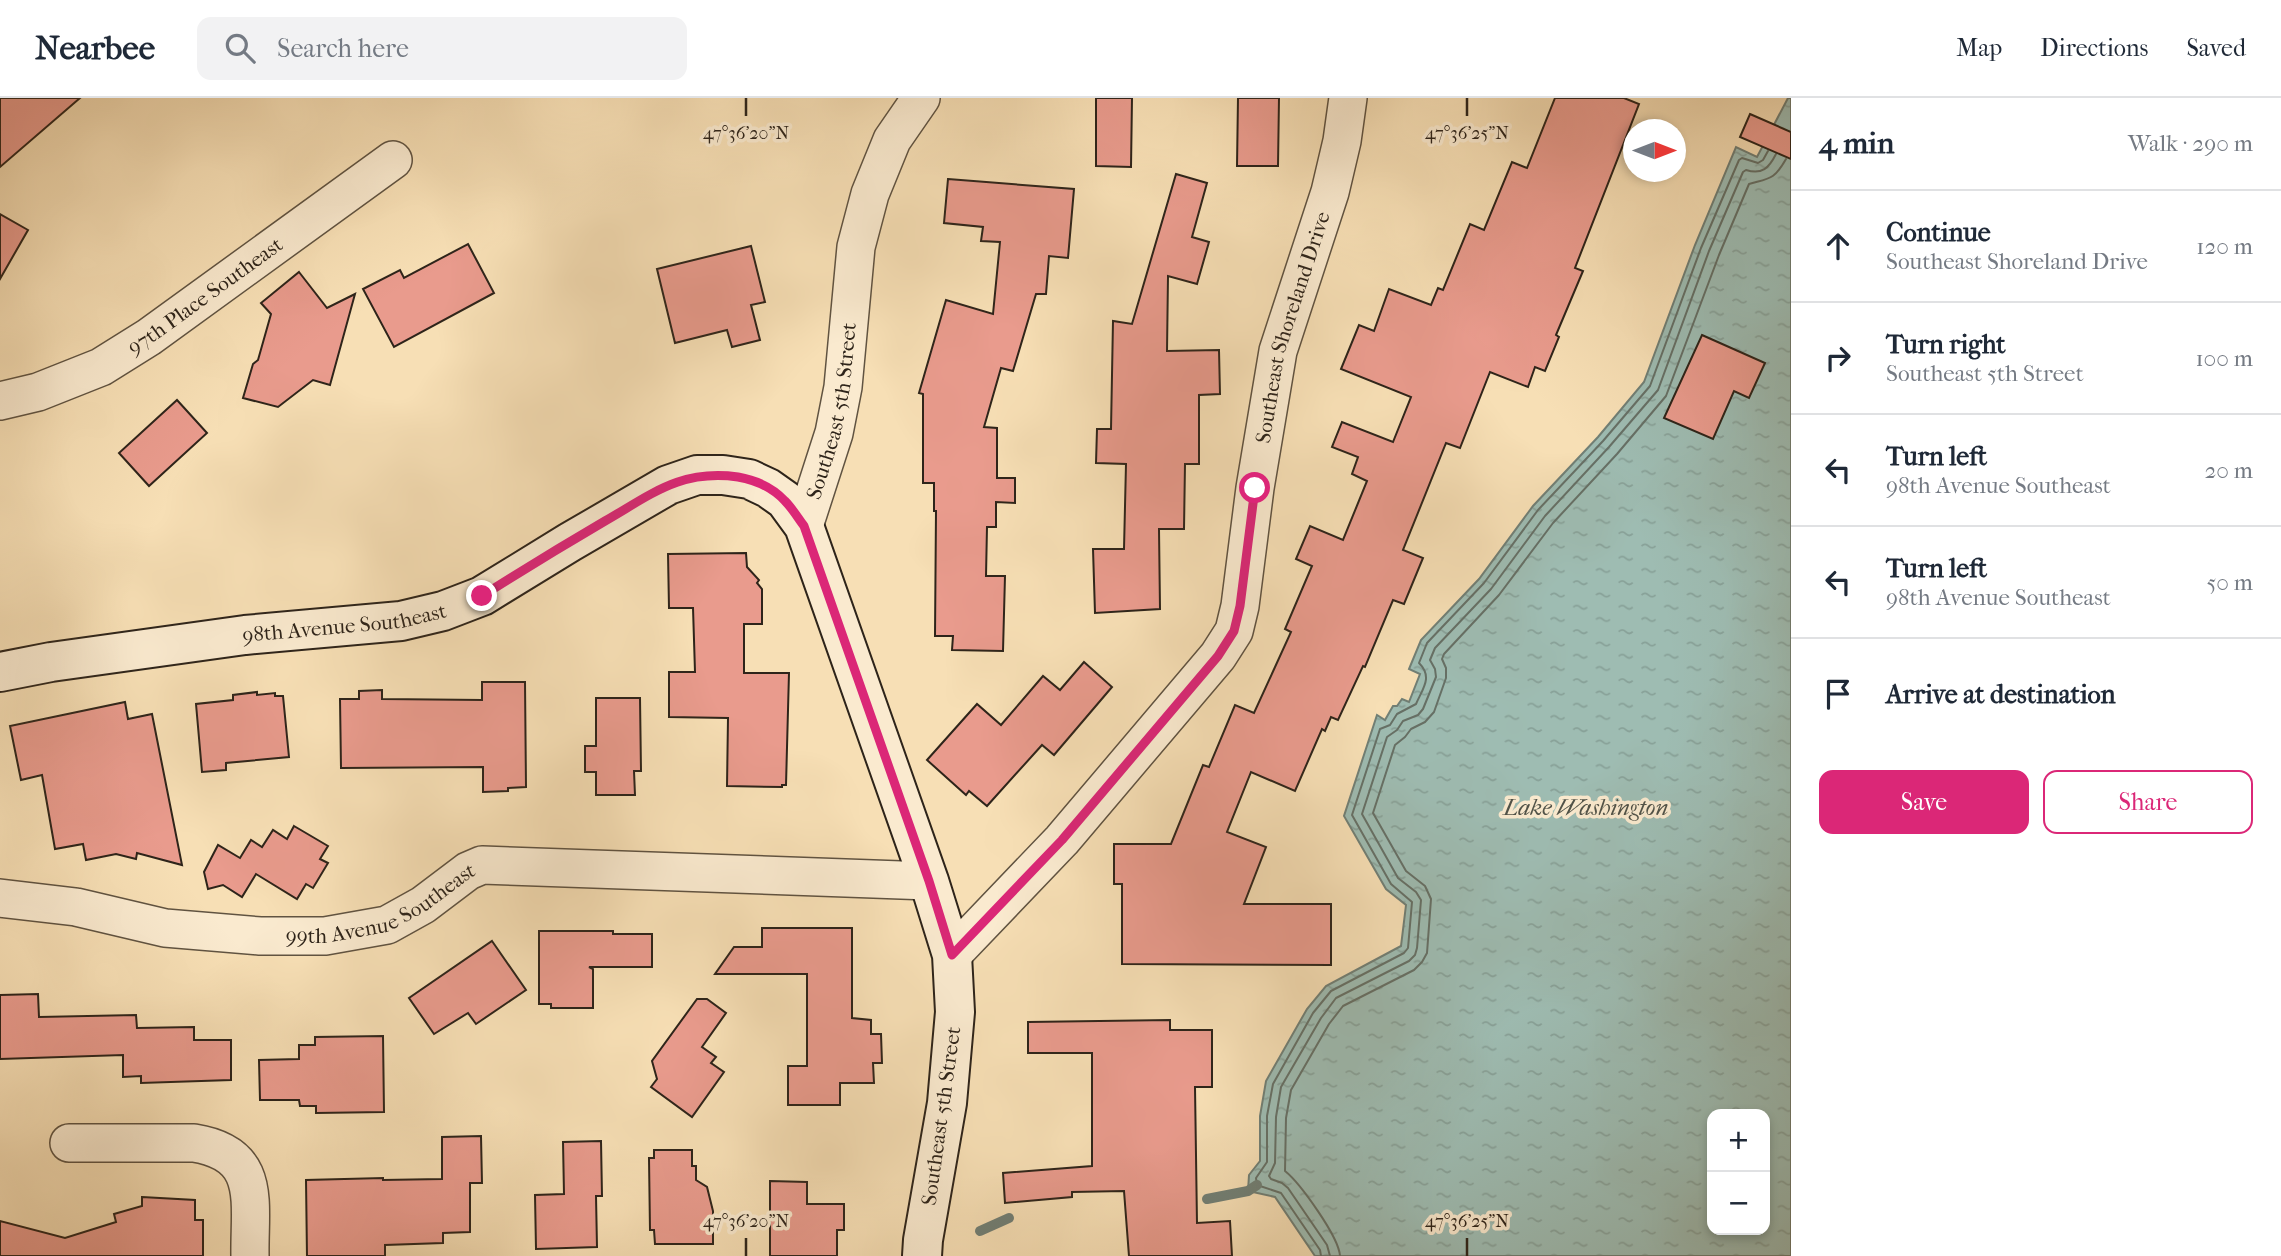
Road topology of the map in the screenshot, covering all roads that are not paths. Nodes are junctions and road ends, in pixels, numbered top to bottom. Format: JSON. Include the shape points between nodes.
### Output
{"nodes":[{"id":1,"x":921,"y":98,"type":"edge"},
{"id":2,"x":1348,"y":98,"type":"edge"},
{"id":3,"x":393,"y":160,"type":"dead end"},
{"id":4,"x":0,"y":401,"type":"edge"},
{"id":5,"x":804,"y":526,"type":"junction"},
{"id":6,"x":0,"y":672,"type":"edge"},
{"id":7,"x":929,"y":881,"type":"junction"},
{"id":8,"x":0,"y":898,"type":"edge"},
{"id":9,"x":952,"y":955,"type":"junction"},
{"id":10,"x":69,"y":1143,"type":"dead end"},
{"id":11,"x":250,"y":1256,"type":"edge"},
{"id":12,"x":922,"y":1256,"type":"edge"}],
"edges":[{"from":1,"to":5,"type":"street","name":"Southeast 5th Street","via":[[892,140],[870,194],[856,247],[843,387],[834,433]]},
{"from":2,"to":9,"type":"street","name":"Southeast Shoreland Drive","via":[[1330,192],[1278,351],[1234,631],[1218,656],[1062,840]]},
{"from":3,"to":4,"type":"street","name":"97th Place Southeast","via":[[101,368]]},
{"from":5,"to":6,"type":"street","name":"98th Avenue Southeast","via":[[785,500],[768,488],[749,479],[697,475],[668,485],[482,596],[443,611],[401,621],[245,635]]},
{"from":5,"to":7,"type":"street","name":"Southeast 5th Street"},
{"from":7,"to":8,"type":"street","name":"99th Avenue Southeast","via":[[482,865],[387,925],[324,936],[165,928],[76,907]]},
{"from":7,"to":9,"type":"street","name":"Southeast 5th Street"},
{"from":9,"to":12,"type":"street","name":"Southeast 5th Street","via":[[955,1012],[947,1103]]},
{"from":10,"to":11,"type":"street","via":[[194,1143],[214,1146],[229,1155],[242,1168],[249,1185]]}]}
